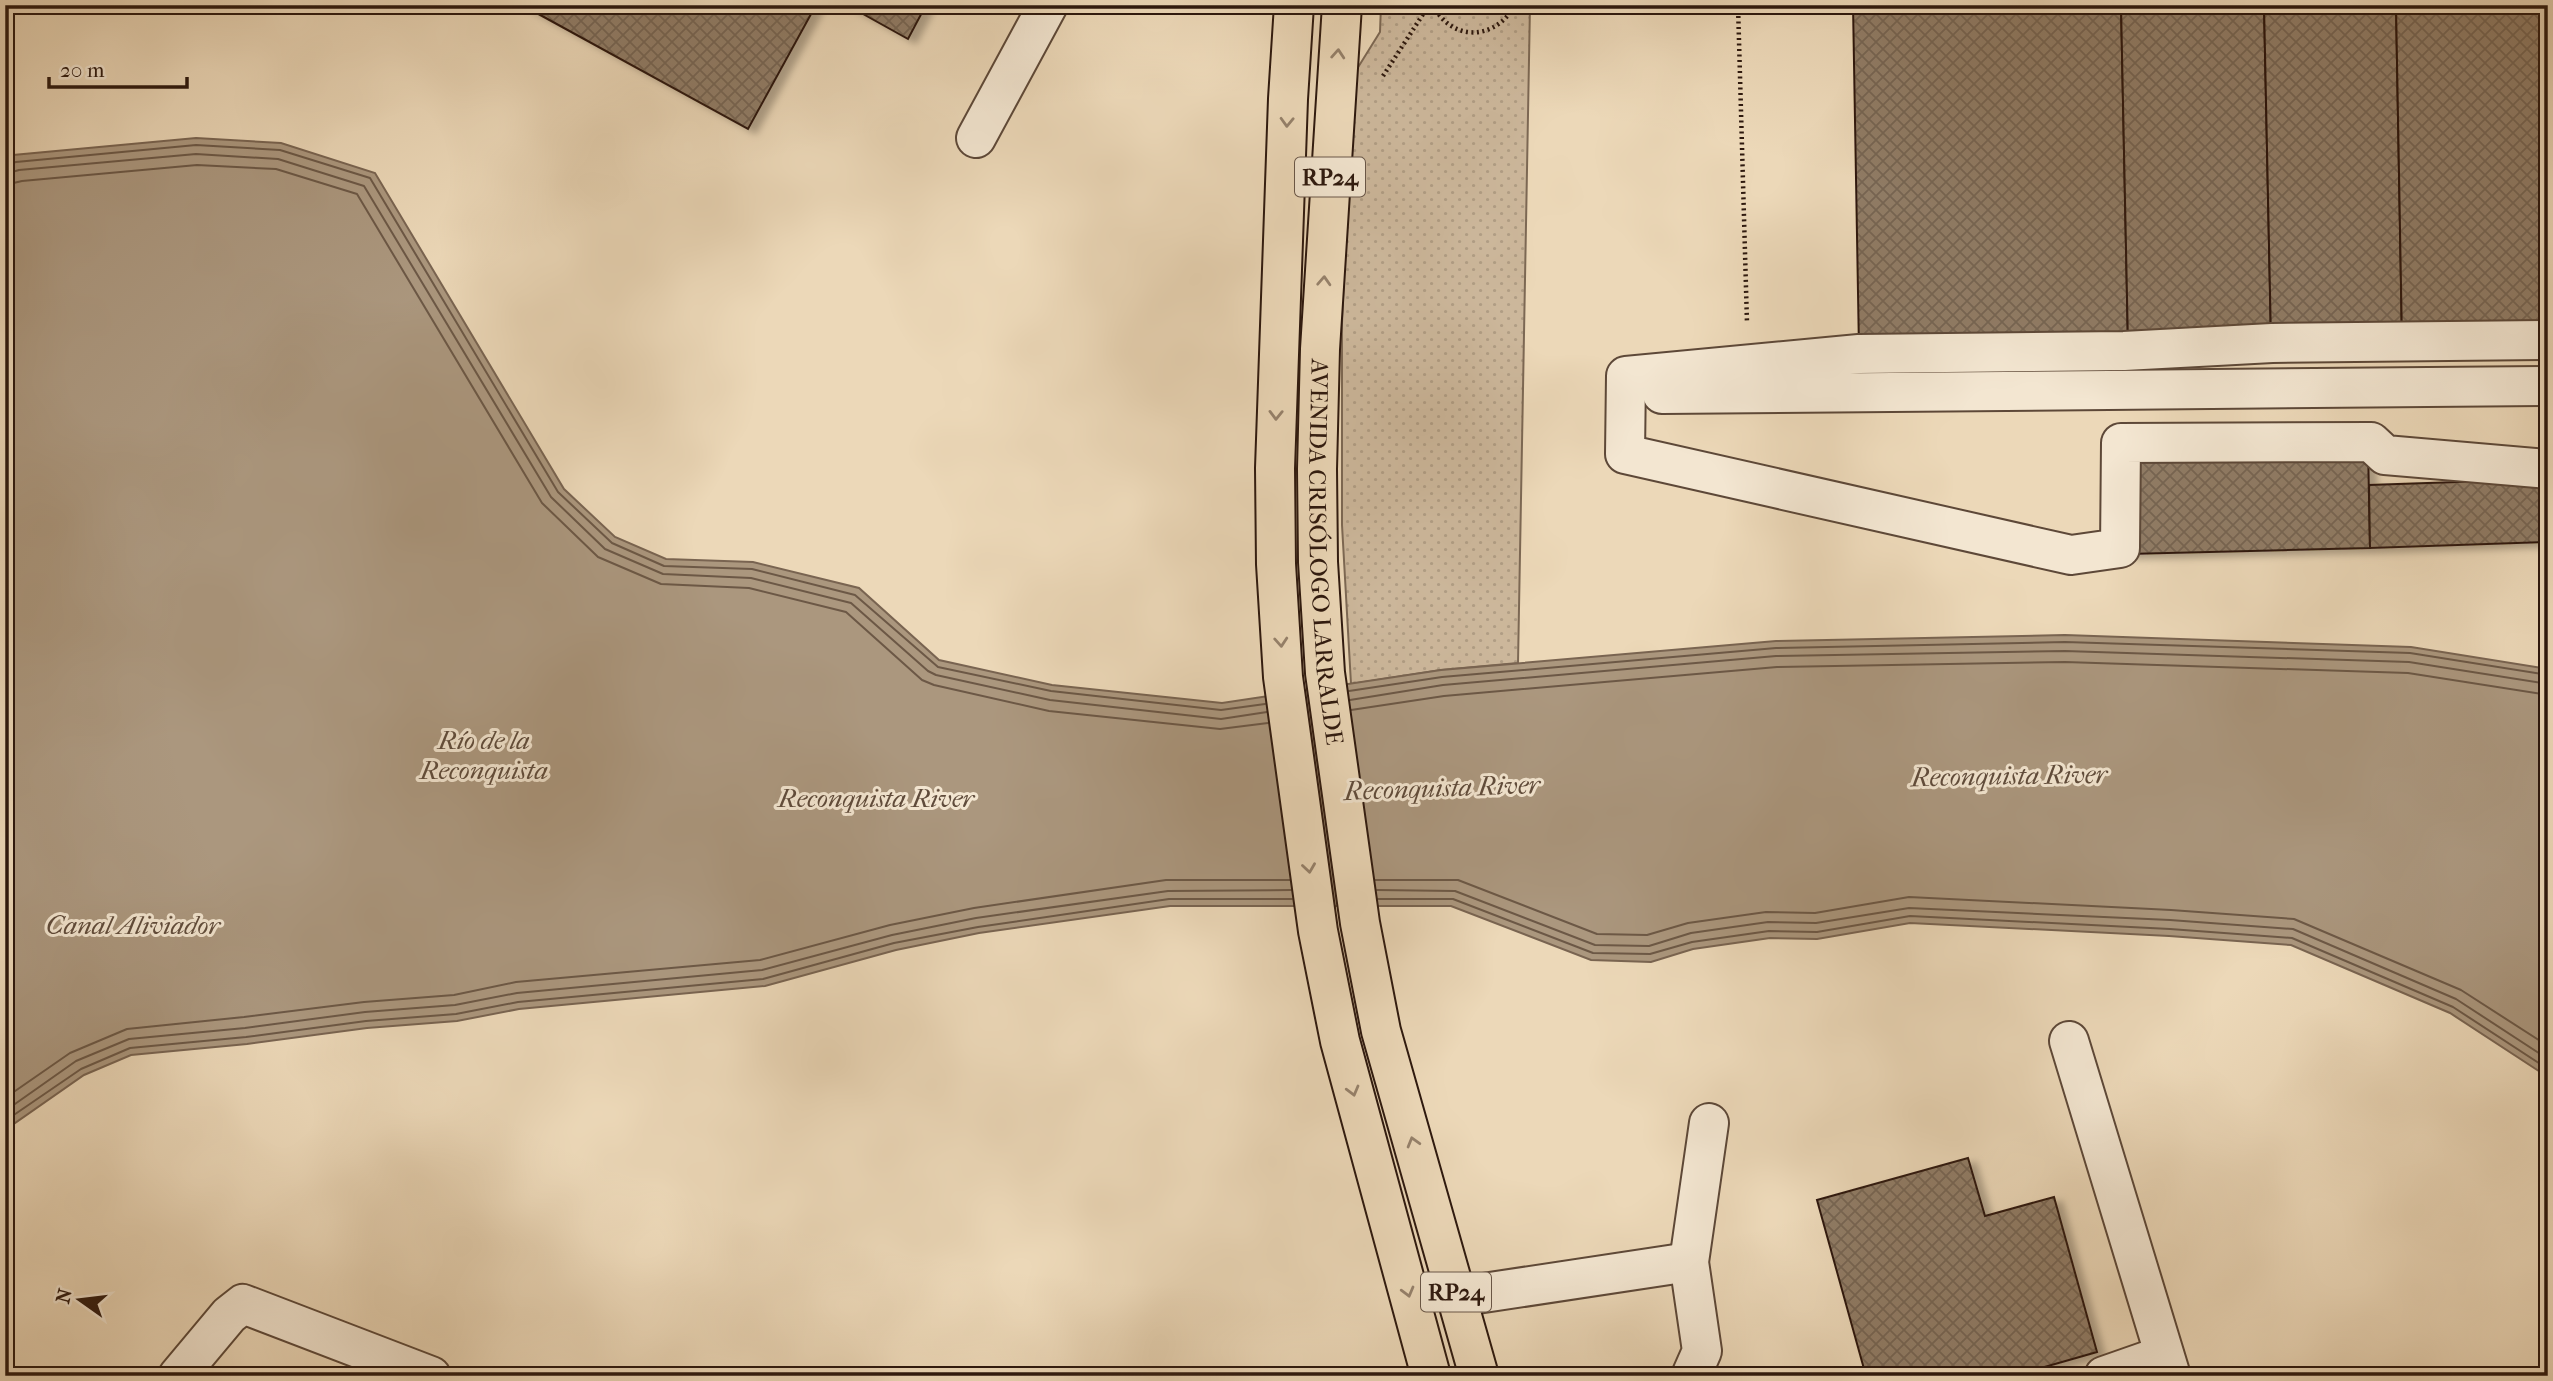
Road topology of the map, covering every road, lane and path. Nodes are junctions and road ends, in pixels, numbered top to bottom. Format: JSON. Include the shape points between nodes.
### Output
{"nodes":[{"id":1,"x":1048,"y":5,"type":"edge"},
{"id":2,"x":1294,"y":5,"type":"edge"},
{"id":3,"x":1342,"y":5,"type":"edge"},
{"id":4,"x":1433,"y":5,"type":"edge"},
{"id":5,"x":1515,"y":5,"type":"edge"},
{"id":6,"x":1738,"y":5,"type":"edge"},
{"id":7,"x":976,"y":138,"type":"dead end"},
{"id":8,"x":2548,"y":340,"type":"edge"},
{"id":9,"x":1748,"y":363,"type":"junction"},
{"id":10,"x":2548,"y":386,"type":"edge"},
{"id":11,"x":1625,"y":395,"type":"junction"},
{"id":12,"x":2548,"y":469,"type":"edge"},
{"id":13,"x":2069,"y":1041,"type":"dead end"},
{"id":14,"x":1709,"y":1122,"type":"dead end"},
{"id":15,"x":1689,"y":1262,"type":"junction"},
{"id":16,"x":1457,"y":1297,"type":"junction"},
{"id":17,"x":2167,"y":1365,"type":"edge"},
{"id":18,"x":178,"y":1376,"type":"edge"},
{"id":19,"x":431,"y":1376,"type":"edge"},
{"id":20,"x":1431,"y":1376,"type":"edge"},
{"id":21,"x":1479,"y":1376,"type":"edge"},
{"id":22,"x":1691,"y":1376,"type":"edge"},
{"id":23,"x":2104,"y":1376,"type":"edge"}],
"edges":[{"from":1,"to":7,"type":"street"},
{"from":2,"to":20,"type":"main road","name":"AVENIDA CRISÓLOGO LARRALDE","number":"RP24","one_way":true,"via":[[1277,347],[1276,564],[1283,677],[1340,1041]]},
{"from":16,"to":3,"type":"main road","name":"AVENIDA CRISÓLOGO LARRALDE","number":"RP24","one_way":true,"via":[[1381,1031],[1360,923],[1325,673],[1318,562],[1320,349]]},
{"from":4,"to":5,"type":"path","via":[[1444,21],[1469,32],[1498,26]]},
{"from":6,"to":9,"type":"path"},
{"from":8,"to":9,"type":"street","via":[[1859,354]]},
{"from":9,"to":11,"type":"street","via":[[1626,376]]},
{"from":10,"to":11,"type":"street"},
{"from":11,"to":12,"type":"street","via":[[1625,454],[2071,555],[2120,548],[2121,443],[2371,442],[2385,455]]},
{"from":13,"to":17,"type":"street"},
{"from":14,"to":15,"type":"street"},
{"from":15,"to":16,"type":"street"},
{"from":15,"to":22,"type":"street","via":[[1702,1351]]},
{"from":16,"to":21,"type":"main road","name":"AVENIDA CRISÓLOGO LARRALDE","number":"RP24"},
{"from":17,"to":23,"type":"street"},
{"from":18,"to":19,"type":"street","via":[[243,1304]]}]}
